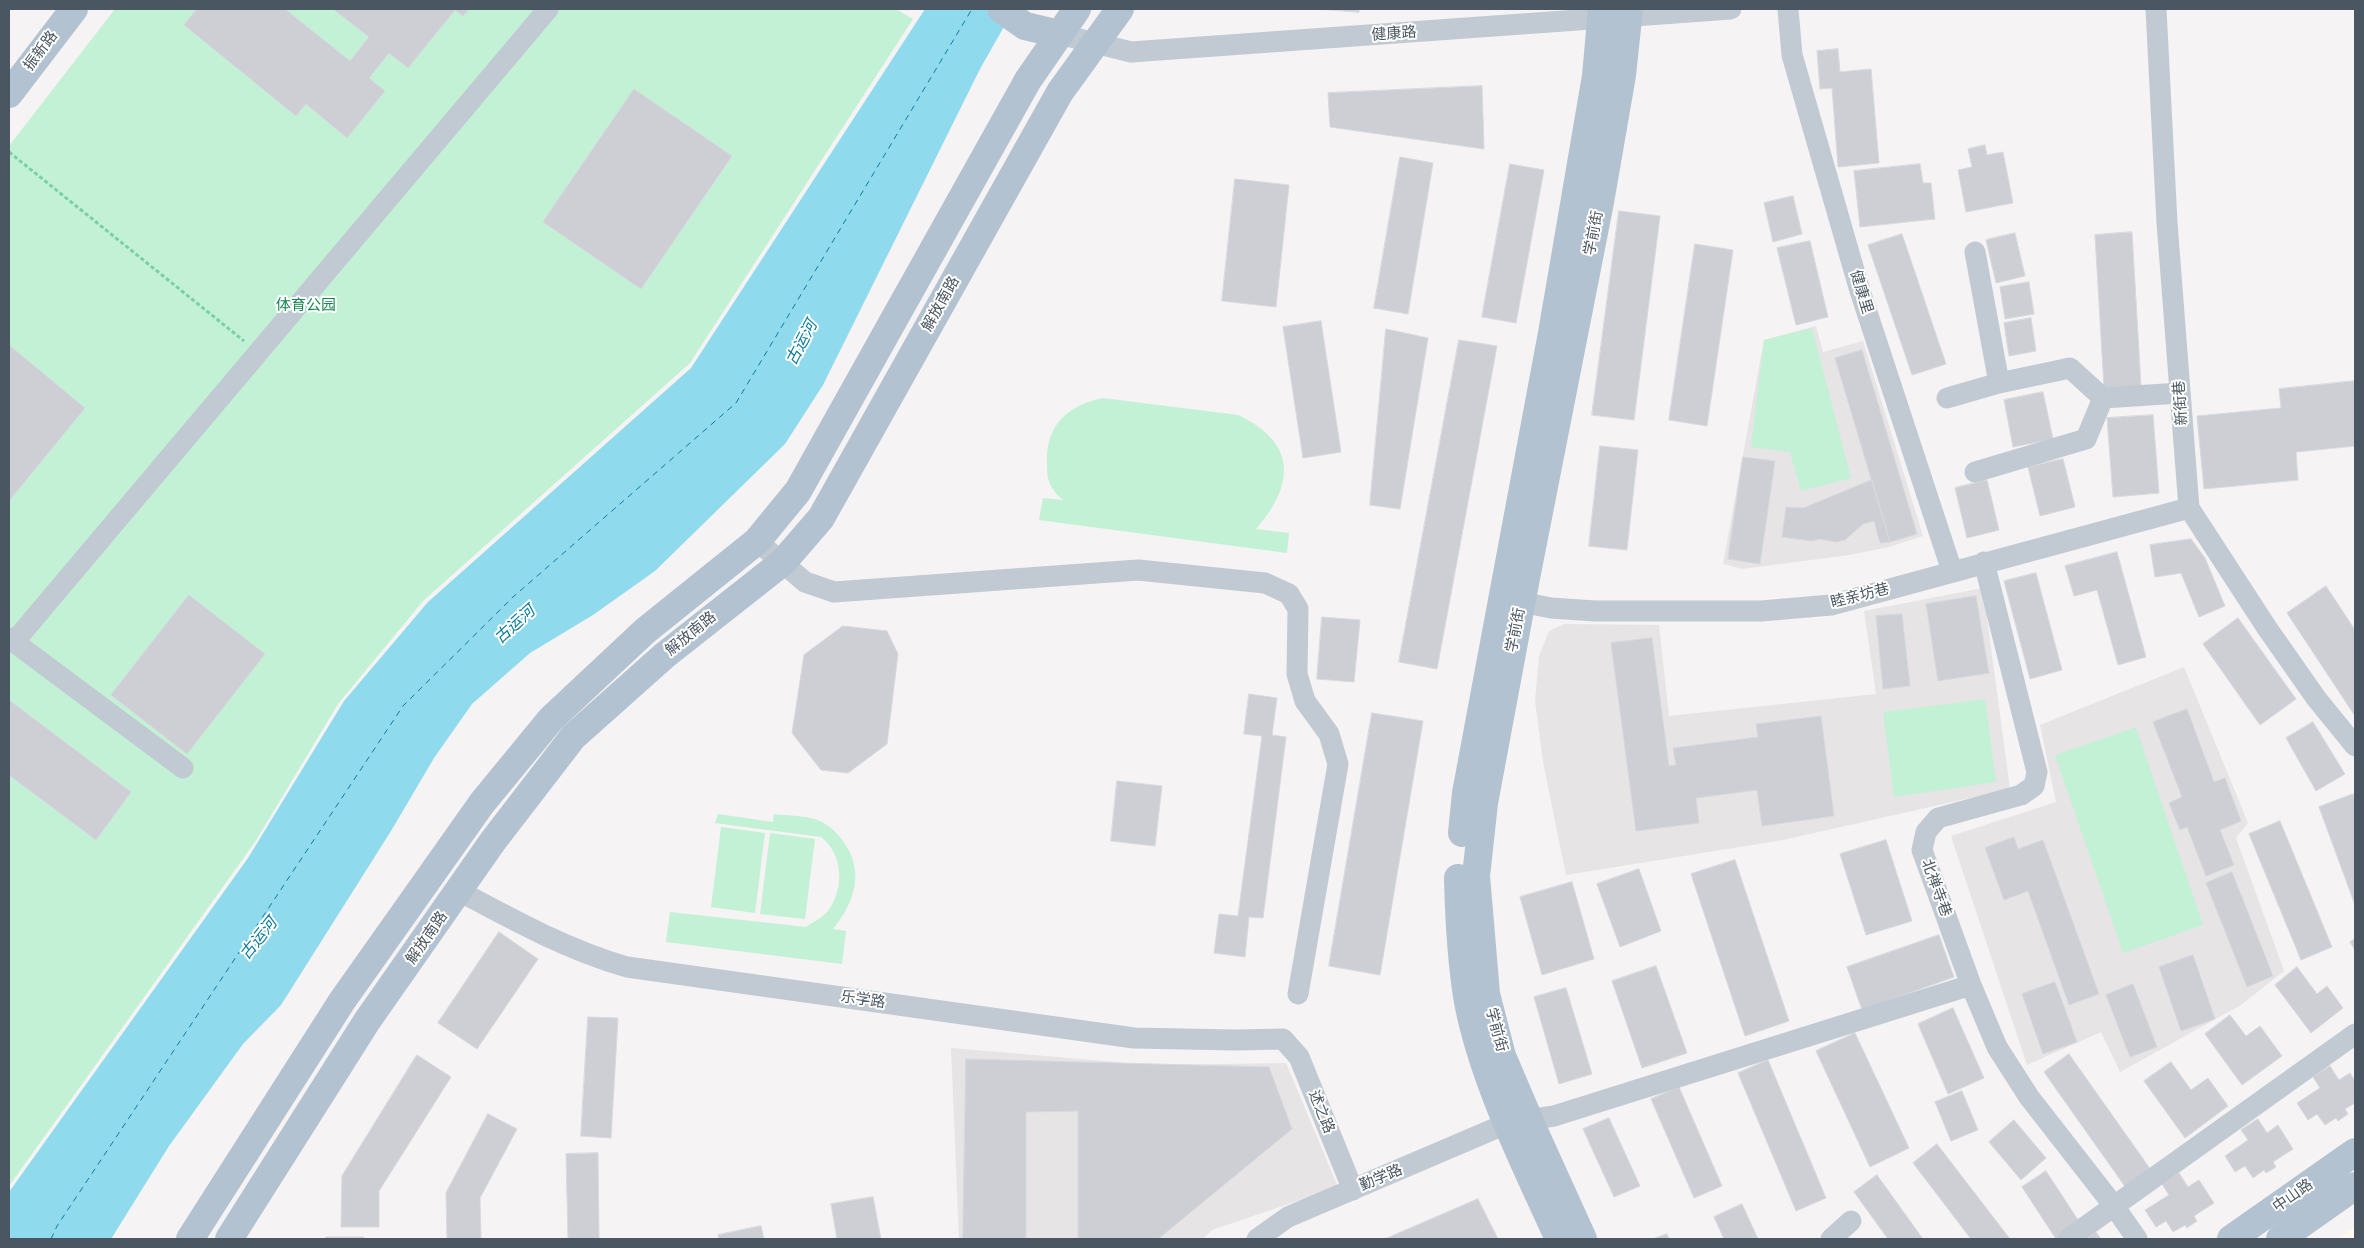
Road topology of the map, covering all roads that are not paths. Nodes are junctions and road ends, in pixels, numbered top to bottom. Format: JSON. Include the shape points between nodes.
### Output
{"nodes":[{"id":1,"x":74,"y":9,"type":"edge"},
{"id":2,"x":548,"y":9,"type":"edge"},
{"id":3,"x":1001,"y":9,"type":"edge"},
{"id":4,"x":1076,"y":9,"type":"edge"},
{"id":5,"x":1120,"y":9,"type":"edge"},
{"id":6,"x":1731,"y":9,"type":"edge"},
{"id":7,"x":1788,"y":9,"type":"edge"},
{"id":8,"x":2156,"y":9,"type":"edge"},
{"id":9,"x":1629,"y":13,"type":"edge"},
{"id":10,"x":1601,"y":14,"type":"edge"},
{"id":11,"x":1059,"y":34,"type":"junction"},
{"id":12,"x":1096,"y":43,"type":"junction"},
{"id":13,"x":9,"y":94,"type":"edge"},
{"id":14,"x":1975,"y":252,"type":"dead end"},
{"id":15,"x":2000,"y":383,"type":"junction"},
{"id":16,"x":2180,"y":393,"type":"junction"},
{"id":17,"x":1947,"y":398,"type":"dead end"},
{"id":18,"x":2103,"y":398,"type":"junction"},
{"id":19,"x":1976,"y":472,"type":"dead end"},
{"id":20,"x":2189,"y":508,"type":"junction"},
{"id":21,"x":757,"y":541,"type":"junction"},
{"id":22,"x":783,"y":562,"type":"junction"},
{"id":23,"x":1984,"y":562,"type":"junction"},
{"id":24,"x":1952,"y":571,"type":"junction"},
{"id":25,"x":1521,"y":602,"type":"junction"},
{"id":26,"x":11,"y":640,"type":"edge"},
{"id":27,"x":2355,"y":746,"type":"edge"},
{"id":28,"x":183,"y":768,"type":"dead end"},
{"id":29,"x":459,"y":891,"type":"junction"},
{"id":30,"x":1971,"y":985,"type":"junction"},
{"id":31,"x":1298,"y":994,"type":"dead end"},
{"id":32,"x":2355,"y":1034,"type":"edge"},
{"id":33,"x":1282,"y":1039,"type":"joint"},
{"id":34,"x":1518,"y":1121,"type":"junction"},
{"id":35,"x":2355,"y":1152,"type":"edge"},
{"id":36,"x":2355,"y":1186,"type":"edge"},
{"id":37,"x":1353,"y":1190,"type":"junction"},
{"id":38,"x":2114,"y":1206,"type":"junction"},
{"id":39,"x":1851,"y":1221,"type":"dead end"},
{"id":40,"x":190,"y":1239,"type":"edge"},
{"id":41,"x":229,"y":1239,"type":"edge"},
{"id":42,"x":1257,"y":1239,"type":"edge"},
{"id":43,"x":1559,"y":1239,"type":"edge"},
{"id":44,"x":1583,"y":1239,"type":"edge"},
{"id":45,"x":1831,"y":1239,"type":"edge"},
{"id":46,"x":2068,"y":1239,"type":"edge"},
{"id":47,"x":2137,"y":1239,"type":"edge"},
{"id":48,"x":2231,"y":1239,"type":"edge"},
{"id":49,"x":2280,"y":1239,"type":"edge"}],
"edges":[{"from":1,"to":13,"type":"main road","name":"振新路"},
{"from":2,"to":26,"type":"street"},
{"from":3,"to":11,"type":"main road","via":[[1025,26]]},
{"from":4,"to":11,"type":"main road","name":"解放南路"},
{"from":5,"to":12,"type":"main road","name":"解放南路"},
{"from":6,"to":9,"type":"street","name":"健康路"},
{"from":7,"to":24,"type":"street","name":"健康里","via":[[1792,55],[1855,272]]},
{"from":8,"to":16,"type":"street","name":"新街巷"},
{"from":9,"to":10,"type":"street","name":"健康路"},
{"from":9,"to":25,"type":"main road","name":"学前街","via":[[1622,76],[1600,202]]},
{"from":10,"to":12,"type":"street","name":"健康路","via":[[1131,52]]},
{"from":10,"to":34,"type":"main road","name":"学前街","via":[[1596,76],[1552,333],[1466,793],[1458,871],[1460,938],[1469,1004],[1485,1063]]},
{"from":11,"to":12,"type":"street","name":"健康路"},
{"from":11,"to":21,"type":"main road","name":"解放南路","via":[[1028,80],[798,491]]},
{"from":12,"to":22,"type":"main road","name":"解放南路","via":[[1060,92],[821,518]]},
{"from":14,"to":15,"type":"street"},
{"from":15,"to":17,"type":"street"},
{"from":15,"to":18,"type":"street","via":[[2070,368]]},
{"from":16,"to":18,"type":"street"},
{"from":16,"to":20,"type":"street","name":"新街巷"},
{"from":18,"to":19,"type":"street","via":[[2086,439]]},
{"from":20,"to":23,"type":"street","name":"睦亲坊巷"},
{"from":20,"to":27,"type":"street","name":"新街巷","via":[[2316,698]]},
{"from":21,"to":22,"type":"street"},
{"from":21,"to":40,"type":"main road","name":"解放南路","via":[[645,631],[551,719],[482,803],[342,1001]]},
{"from":22,"to":29,"type":"main road","name":"解放南路","via":[[665,655],[573,737]]},
{"from":22,"to":31,"type":"street","via":[[805,582],[834,592],[1138,570],[1265,583],[1289,594],[1298,609],[1296,674],[1305,701],[1329,734],[1338,764]]},
{"from":23,"to":24,"type":"street","name":"睦亲坊巷"},
{"from":23,"to":30,"type":"street","name":"北禅寺巷","via":[[2037,772],[2034,786],[2022,795],[1938,818],[1926,832],[1922,850]]},
{"from":24,"to":25,"type":"street","name":"睦亲坊巷","via":[[1831,605],[1761,611],[1595,611]]},
{"from":25,"to":34,"type":"main road","name":"学前街","via":[[1484,803],[1476,876],[1486,994]]},
{"from":26,"to":28,"type":"street"},
{"from":29,"to":33,"type":"street","name":"乐学路","via":[[520,924],[598,959],[627,967],[1134,1038]]},
{"from":29,"to":41,"type":"main road","name":"解放南路","via":[[368,1021]]},
{"from":30,"to":34,"type":"street","name":"勤学路","via":[[1554,1116]]},
{"from":30,"to":38,"type":"street","name":"北禅寺巷","via":[[1997,1047],[2029,1098]]},
{"from":32,"to":38,"type":"street"},
{"from":33,"to":37,"type":"street","name":"述之路","via":[[1299,1057]]},
{"from":34,"to":37,"type":"street","name":"勤学路"},
{"from":34,"to":43,"type":"main road","name":"学前街"},
{"from":34,"to":44,"type":"main road","name":"学前街"},
{"from":35,"to":48,"type":"main road","name":"中山路"},
{"from":36,"to":49,"type":"main road","name":"中山路"},
{"from":37,"to":42,"type":"street","name":"勤学路","via":[[1288,1217]]},
{"from":38,"to":46,"type":"street"},
{"from":38,"to":47,"type":"street","name":"北禅寺巷"},
{"from":39,"to":45,"type":"street"}]}
